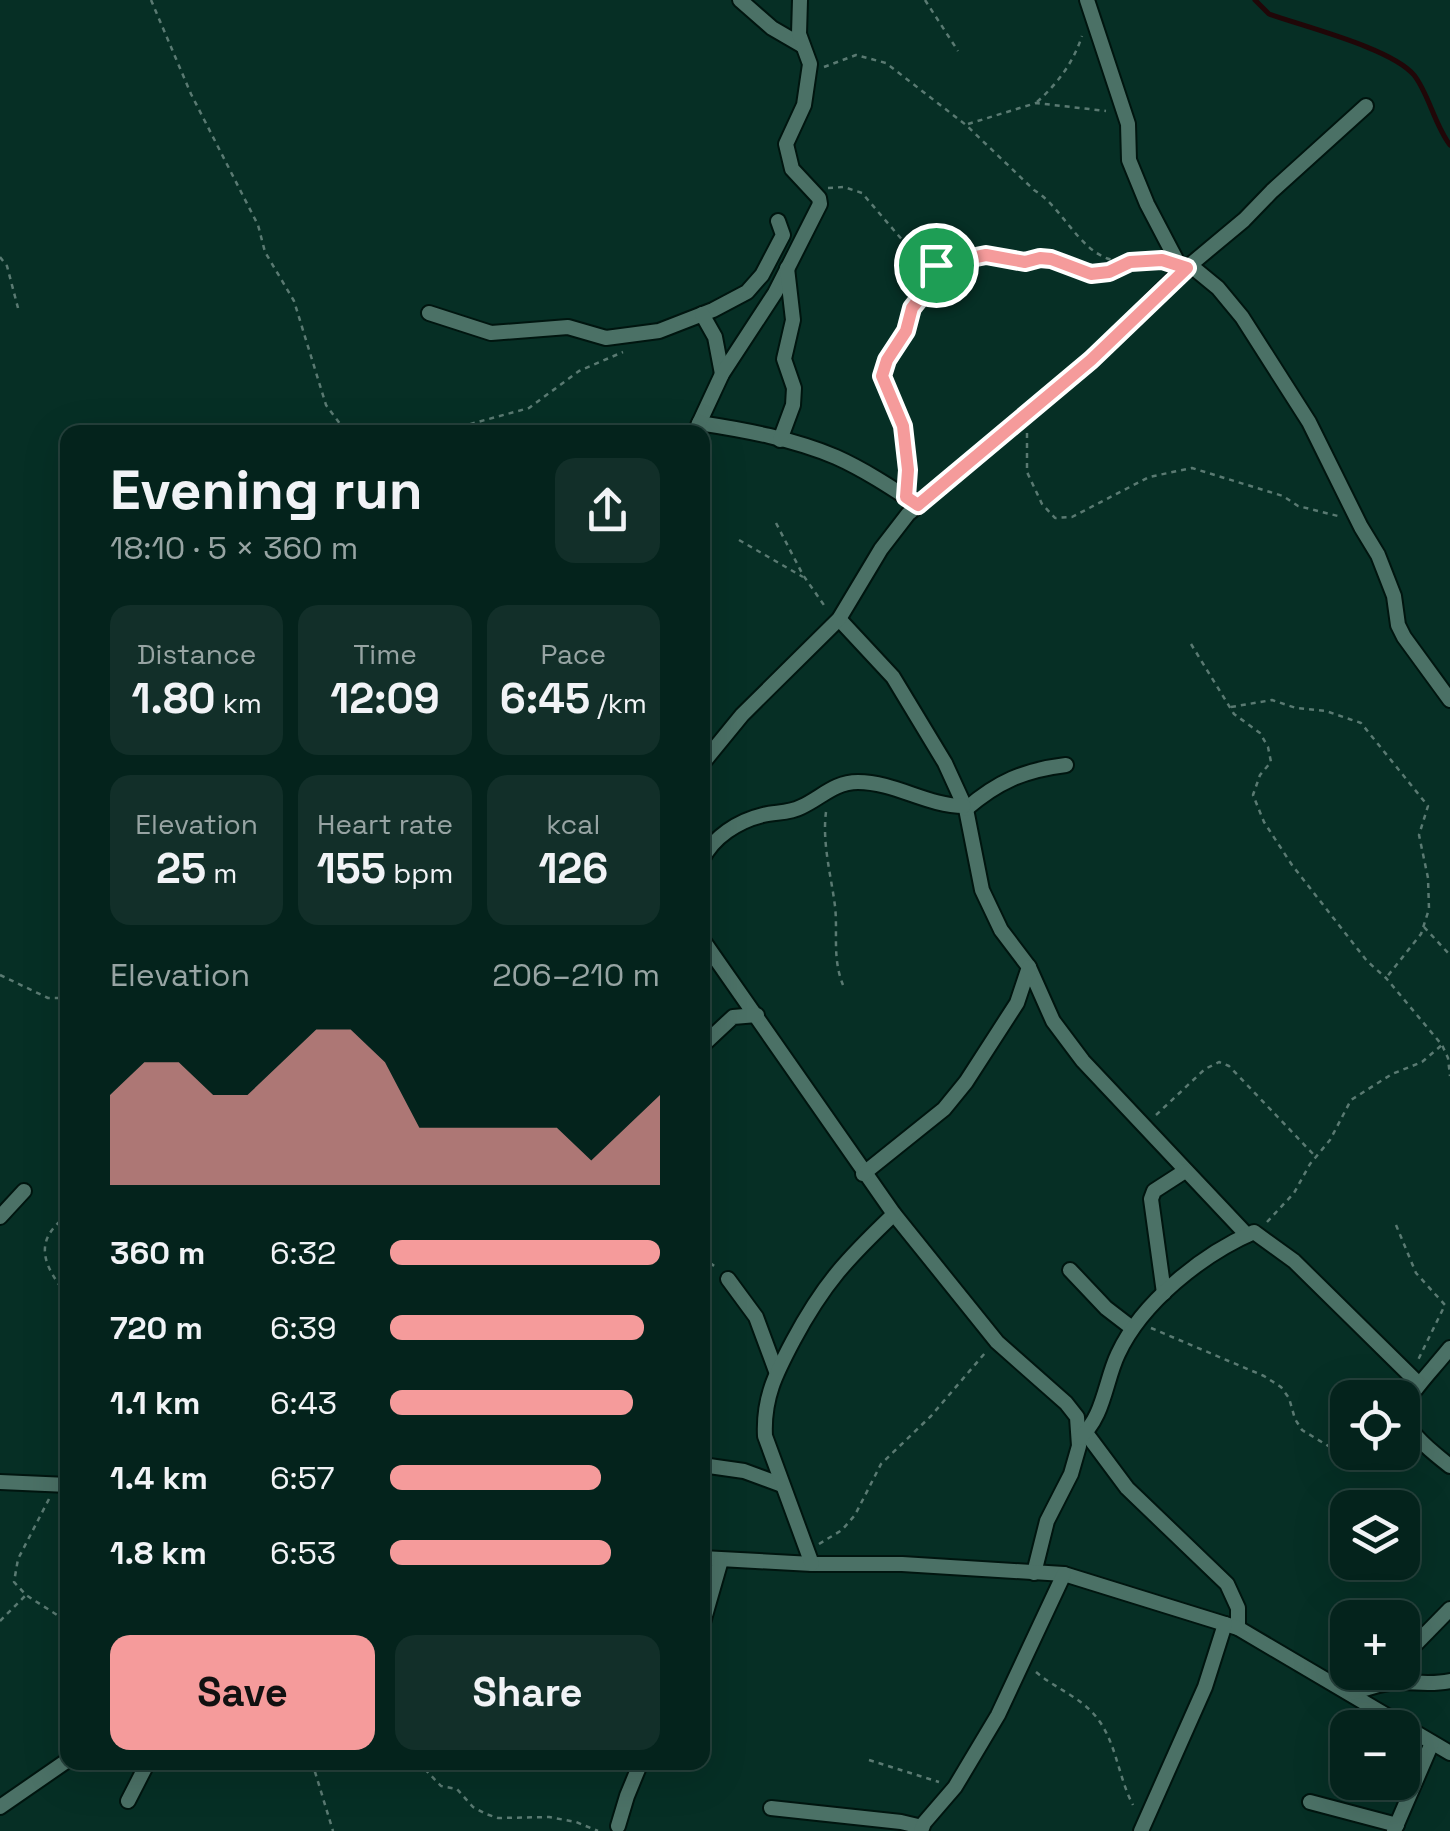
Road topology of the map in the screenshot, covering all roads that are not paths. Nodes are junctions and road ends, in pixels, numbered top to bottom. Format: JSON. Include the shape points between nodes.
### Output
{"nodes":[{"id":1,"x":740,"y":0,"type":"edge"},
{"id":2,"x":800,"y":0,"type":"edge"},
{"id":3,"x":1088,"y":6,"type":"edge"},
{"id":4,"x":804,"y":46,"type":"junction"},
{"id":5,"x":1366,"y":106,"type":"dead end"},
{"id":6,"x":778,"y":222,"type":"dead end"},
{"id":7,"x":1185,"y":265,"type":"junction"},
{"id":8,"x":787,"y":268,"type":"junction"},
{"id":9,"x":429,"y":313,"type":"dead end"},
{"id":10,"x":702,"y":314,"type":"junction"},
{"id":11,"x":722,"y":374,"type":"junction"},
{"id":12,"x":698,"y":425,"type":"edge"},
{"id":13,"x":710,"y":430,"type":"edge"},
{"id":14,"x":780,"y":440,"type":"junction"},
{"id":15,"x":912,"y":501,"type":"junction"},
{"id":16,"x":838,"y":620,"type":"junction"},
{"id":17,"x":1450,"y":700,"type":"edge"},
{"id":18,"x":710,"y":754,"type":"edge"},
{"id":19,"x":1066,"y":766,"type":"dead end"},
{"id":20,"x":965,"y":808,"type":"junction"},
{"id":21,"x":710,"y":848,"type":"edge"},
{"id":22,"x":710,"y":949,"type":"edge"},
{"id":23,"x":1029,"y":967,"type":"junction"},
{"id":24,"x":756,"y":1015,"type":"junction"},
{"id":25,"x":710,"y":1039,"type":"edge"},
{"id":26,"x":1185,"y":1172,"type":"junction"},
{"id":27,"x":864,"y":1174,"type":"junction"},
{"id":28,"x":24,"y":1191,"type":"dead end"},
{"id":29,"x":894,"y":1214,"type":"junction"},
{"id":30,"x":0,"y":1216,"type":"edge"},
{"id":31,"x":1251,"y":1234,"type":"junction"},
{"id":32,"x":1070,"y":1270,"type":"dead end"},
{"id":33,"x":728,"y":1279,"type":"road end"},
{"id":34,"x":1164,"y":1292,"type":"junction"},
{"id":35,"x":1133,"y":1327,"type":"junction"},
{"id":36,"x":1450,"y":1348,"type":"edge"},
{"id":37,"x":776,"y":1372,"type":"junction"},
{"id":38,"x":1415,"y":1380,"type":"edge"},
{"id":39,"x":1417,"y":1380,"type":"edge"},
{"id":40,"x":1082,"y":1435,"type":"junction"},
{"id":41,"x":1420,"y":1443,"type":"edge"},
{"id":42,"x":710,"y":1466,"type":"edge"},
{"id":43,"x":1450,"y":1466,"type":"edge"},
{"id":44,"x":0,"y":1482,"type":"edge"},
{"id":45,"x":60,"y":1485,"type":"edge"},
{"id":46,"x":782,"y":1485,"type":"junction"},
{"id":47,"x":809,"y":1557,"type":"junction"},
{"id":48,"x":710,"y":1559,"type":"edge"},
{"id":49,"x":721,"y":1560,"type":"junction"},
{"id":50,"x":1034,"y":1572,"type":"junction"},
{"id":51,"x":1064,"y":1574,"type":"junction"},
{"id":52,"x":710,"y":1598,"type":"edge"},
{"id":53,"x":1450,"y":1608,"type":"edge"},
{"id":54,"x":1232,"y":1626,"type":"junction"},
{"id":55,"x":1420,"y":1639,"type":"edge"},
{"id":56,"x":1450,"y":1681,"type":"edge"},
{"id":57,"x":1420,"y":1685,"type":"edge"},
{"id":58,"x":1359,"y":1690,"type":"edge"},
{"id":59,"x":1350,"y":1693,"type":"junction"},
{"id":60,"x":1432,"y":1742,"type":"junction"},
{"id":61,"x":1450,"y":1753,"type":"edge"},
{"id":62,"x":60,"y":1766,"type":"edge"},
{"id":63,"x":144,"y":1770,"type":"edge"},
{"id":64,"x":637,"y":1770,"type":"edge"},
{"id":65,"x":128,"y":1801,"type":"dead end"},
{"id":66,"x":1310,"y":1802,"type":"dead end"},
{"id":67,"x":0,"y":1807,"type":"edge"},
{"id":68,"x":771,"y":1808,"type":"dead end"},
{"id":69,"x":1144,"y":1824,"type":"edge"},
{"id":70,"x":618,"y":1826,"type":"dead end"},
{"id":71,"x":922,"y":1827,"type":"edge"},
{"id":72,"x":1395,"y":1828,"type":"edge"},
{"id":73,"x":940,"y":1831,"type":"edge"}],
"edges":[{"from":1,"to":4,"type":"street"},
{"from":2,"to":4,"type":"street"},
{"from":3,"to":7,"type":"street","via":[[1128,124],[1129,160]]},
{"from":4,"to":8,"type":"street","via":[[804,105],[786,144],[792,169],[820,204]]},
{"from":5,"to":7,"type":"street","via":[[1244,220]]},
{"from":6,"to":10,"type":"street","via":[[783,234],[754,285]]},
{"from":7,"to":15,"type":"street","via":[[1121,333]]},
{"from":7,"to":17,"type":"street","via":[[1218,288],[1242,317],[1309,422],[1378,555],[1404,637]]},
{"from":8,"to":11,"type":"street"},
{"from":8,"to":14,"type":"street","via":[[793,320],[784,359],[794,388]]},
{"from":9,"to":10,"type":"street","via":[[491,333],[568,328],[606,338],[659,331]]},
{"from":10,"to":11,"type":"street"},
{"from":11,"to":12,"type":"street"},
{"from":13,"to":14,"type":"street"},
{"from":14,"to":15,"type":"street","via":[[836,457]]},
{"from":15,"to":16,"type":"street"},
{"from":16,"to":18,"type":"street"},
{"from":16,"to":20,"type":"street","via":[[893,677]]},
{"from":19,"to":20,"type":"street","via":[[1006,779]]},
{"from":20,"to":21,"type":"street","via":[[844,783],[797,809],[763,814],[731,829]]},
{"from":20,"to":23,"type":"street","via":[[982,890]]},
{"from":22,"to":24,"type":"street"},
{"from":23,"to":26,"type":"street","via":[[1064,1038]]},
{"from":23,"to":27,"type":"street","via":[[1017,1003],[966,1082],[944,1109]]},
{"from":24,"to":25,"type":"street","via":[[734,1018]]},
{"from":24,"to":27,"type":"street"},
{"from":26,"to":31,"type":"street"},
{"from":26,"to":34,"type":"street","via":[[1151,1198]]},
{"from":27,"to":29,"type":"street"},
{"from":28,"to":30,"type":"street"},
{"from":29,"to":37,"type":"street","via":[[821,1290]]},
{"from":29,"to":40,"type":"street","via":[[997,1342],[1066,1403]]},
{"from":31,"to":34,"type":"street"},
{"from":31,"to":38,"type":"street","via":[[1294,1261]]},
{"from":32,"to":35,"type":"street"},
{"from":33,"to":37,"type":"street","via":[[756,1316]]},
{"from":34,"to":35,"type":"street"},
{"from":35,"to":40,"type":"street"},
{"from":36,"to":39,"type":"street"},
{"from":37,"to":46,"type":"street","via":[[765,1436]]},
{"from":40,"to":50,"type":"street"},
{"from":40,"to":54,"type":"street","via":[[1228,1584],[1238,1608]]},
{"from":41,"to":43,"type":"street"},
{"from":42,"to":46,"type":"street"},
{"from":44,"to":45,"type":"street"},
{"from":46,"to":47,"type":"street"},
{"from":47,"to":49,"type":"street"},
{"from":47,"to":50,"type":"street"},
{"from":48,"to":49,"type":"street"},
{"from":49,"to":52,"type":"street"},
{"from":50,"to":51,"type":"street"},
{"from":51,"to":54,"type":"street"},
{"from":51,"to":71,"type":"street","via":[[998,1715]]},
{"from":53,"to":55,"type":"street"},
{"from":54,"to":59,"type":"street"},
{"from":54,"to":69,"type":"street"},
{"from":56,"to":57,"type":"street"},
{"from":58,"to":59,"type":"street"},
{"from":59,"to":60,"type":"street"},
{"from":60,"to":61,"type":"street"},
{"from":60,"to":72,"type":"street"},
{"from":62,"to":67,"type":"street"},
{"from":63,"to":65,"type":"street"},
{"from":64,"to":70,"type":"street"},
{"from":66,"to":72,"type":"street"},
{"from":68,"to":71,"type":"street"},
{"from":71,"to":73,"type":"street"}]}
